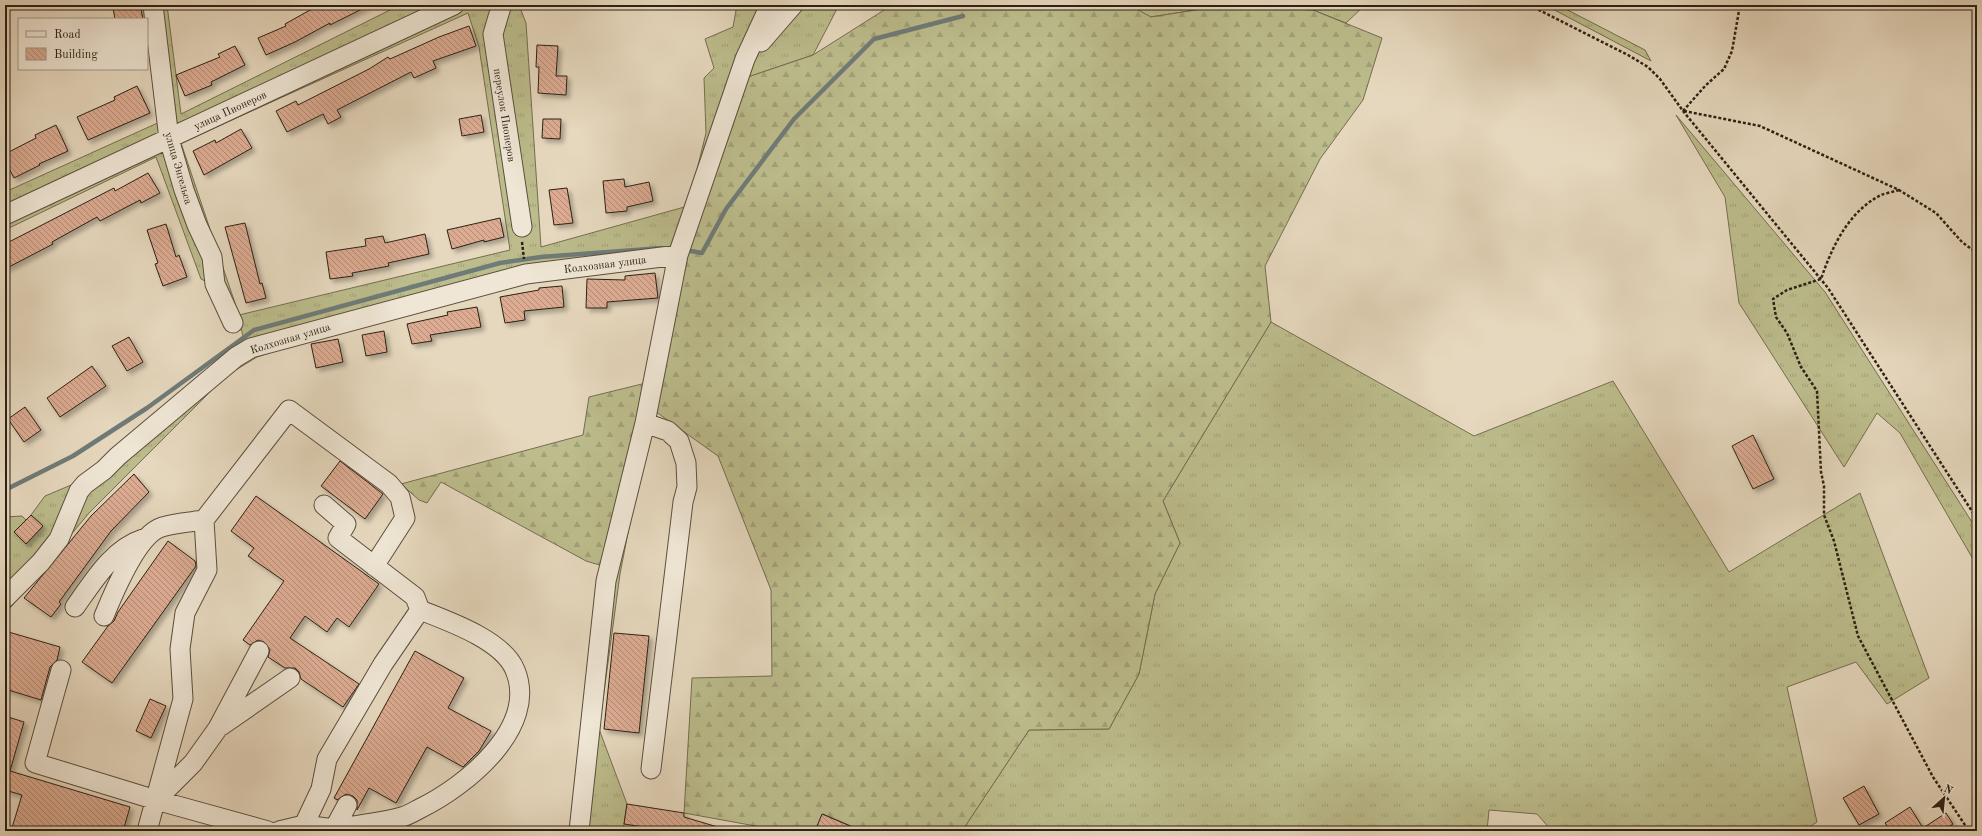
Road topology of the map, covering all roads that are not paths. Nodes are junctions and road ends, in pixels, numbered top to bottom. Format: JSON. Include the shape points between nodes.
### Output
{"nodes":[{"id":1,"x":152,"y":5,"type":"edge"},
{"id":2,"x":454,"y":5,"type":"edge"},
{"id":3,"x":498,"y":5,"type":"edge"},
{"id":4,"x":770,"y":5,"type":"edge"},
{"id":5,"x":793,"y":5,"type":"edge"},
{"id":6,"x":745,"y":60,"type":"junction"},
{"id":7,"x":169,"y":139,"type":"junction"},
{"id":8,"x":5,"y":215,"type":"edge"},
{"id":9,"x":522,"y":227,"type":"dead end"},
{"id":10,"x":678,"y":255,"type":"junction"},
{"id":11,"x":233,"y":323,"type":"dead end"},
{"id":12,"x":646,"y":423,"type":"junction"},
{"id":13,"x":324,"y":505,"type":"dead end"},
{"id":14,"x":204,"y":520,"type":"junction"},
{"id":15,"x":146,"y":538,"type":"junction"},
{"id":16,"x":374,"y":566,"type":"junction"},
{"id":17,"x":12,"y":582,"type":"edge"},
{"id":18,"x":5,"y":598,"type":"edge"},
{"id":19,"x":74,"y":607,"type":"dead end"},
{"id":20,"x":420,"y":610,"type":"junction"},
{"id":21,"x":104,"y":616,"type":"dead end"},
{"id":22,"x":260,"y":651,"type":"dead end"},
{"id":23,"x":61,"y":670,"type":"dead end"},
{"id":24,"x":290,"y":678,"type":"dead end"},
{"id":25,"x":218,"y":728,"type":"junction"},
{"id":26,"x":651,"y":770,"type":"dead end"},
{"id":27,"x":156,"y":800,"type":"junction"},
{"id":28,"x":347,"y":805,"type":"dead end"},
{"id":29,"x":304,"y":825,"type":"junction"},
{"id":30,"x":334,"y":829,"type":"junction"},
{"id":31,"x":147,"y":831,"type":"edge"},
{"id":32,"x":268,"y":831,"type":"edge"},
{"id":33,"x":279,"y":831,"type":"edge"},
{"id":34,"x":579,"y":831,"type":"edge"}],
"edges":[{"from":1,"to":7,"type":"street","name":"улица Энгельса"},
{"from":2,"to":7,"type":"street","name":"улица Пионеров"},
{"from":3,"to":9,"type":"street","name":"переулок Пионеров","via":[[501,7],[493,34]]},
{"from":4,"to":6,"type":"street"},
{"from":5,"to":6,"type":"street"},
{"from":6,"to":10,"type":"street"},
{"from":7,"to":8,"type":"street","name":"улица Пионеров"},
{"from":7,"to":11,"type":"street","name":"улица Энгельса","via":[[197,226],[212,257],[215,284]]},
{"from":10,"to":12,"type":"street"},
{"from":10,"to":17,"type":"street","name":"Колхозная улица","via":[[526,274],[251,348],[236,357],[85,484],[78,491],[59,539],[41,562]]},
{"from":12,"to":26,"type":"street","via":[[668,431],[679,441],[686,463],[688,487],[683,502]]},
{"from":12,"to":34,"type":"street","via":[[606,581]]},
{"from":13,"to":16,"type":"street","via":[[346,524],[338,538]]},
{"from":14,"to":15,"type":"street","via":[[160,527]]},
{"from":14,"to":16,"type":"street","via":[[289,410],[389,484],[400,497],[405,518]]},
{"from":14,"to":27,"type":"street","via":[[207,570],[185,613],[180,649],[183,699]]},
{"from":15,"to":19,"type":"street","via":[[132,543],[108,562]]},
{"from":15,"to":21,"type":"street","via":[[118,580]]},
{"from":16,"to":20,"type":"street","via":[[415,597]]},
{"from":17,"to":18,"type":"street","name":"Колхозная улица"},
{"from":20,"to":29,"type":"street","via":[[383,664],[327,759],[322,789]]},
{"from":20,"to":30,"type":"street","via":[[485,639],[502,653],[515,669],[521,694],[515,719],[502,742],[475,773],[438,800],[403,816]]},
{"from":22,"to":25,"type":"street"},
{"from":23,"to":27,"type":"street","via":[[35,763]]},
{"from":24,"to":25,"type":"street"},
{"from":25,"to":27,"type":"street","via":[[193,763]]},
{"from":27,"to":31,"type":"street"},
{"from":27,"to":32,"type":"street"},
{"from":28,"to":30,"type":"street"},
{"from":29,"to":30,"type":"street"},
{"from":29,"to":33,"type":"street"}]}
